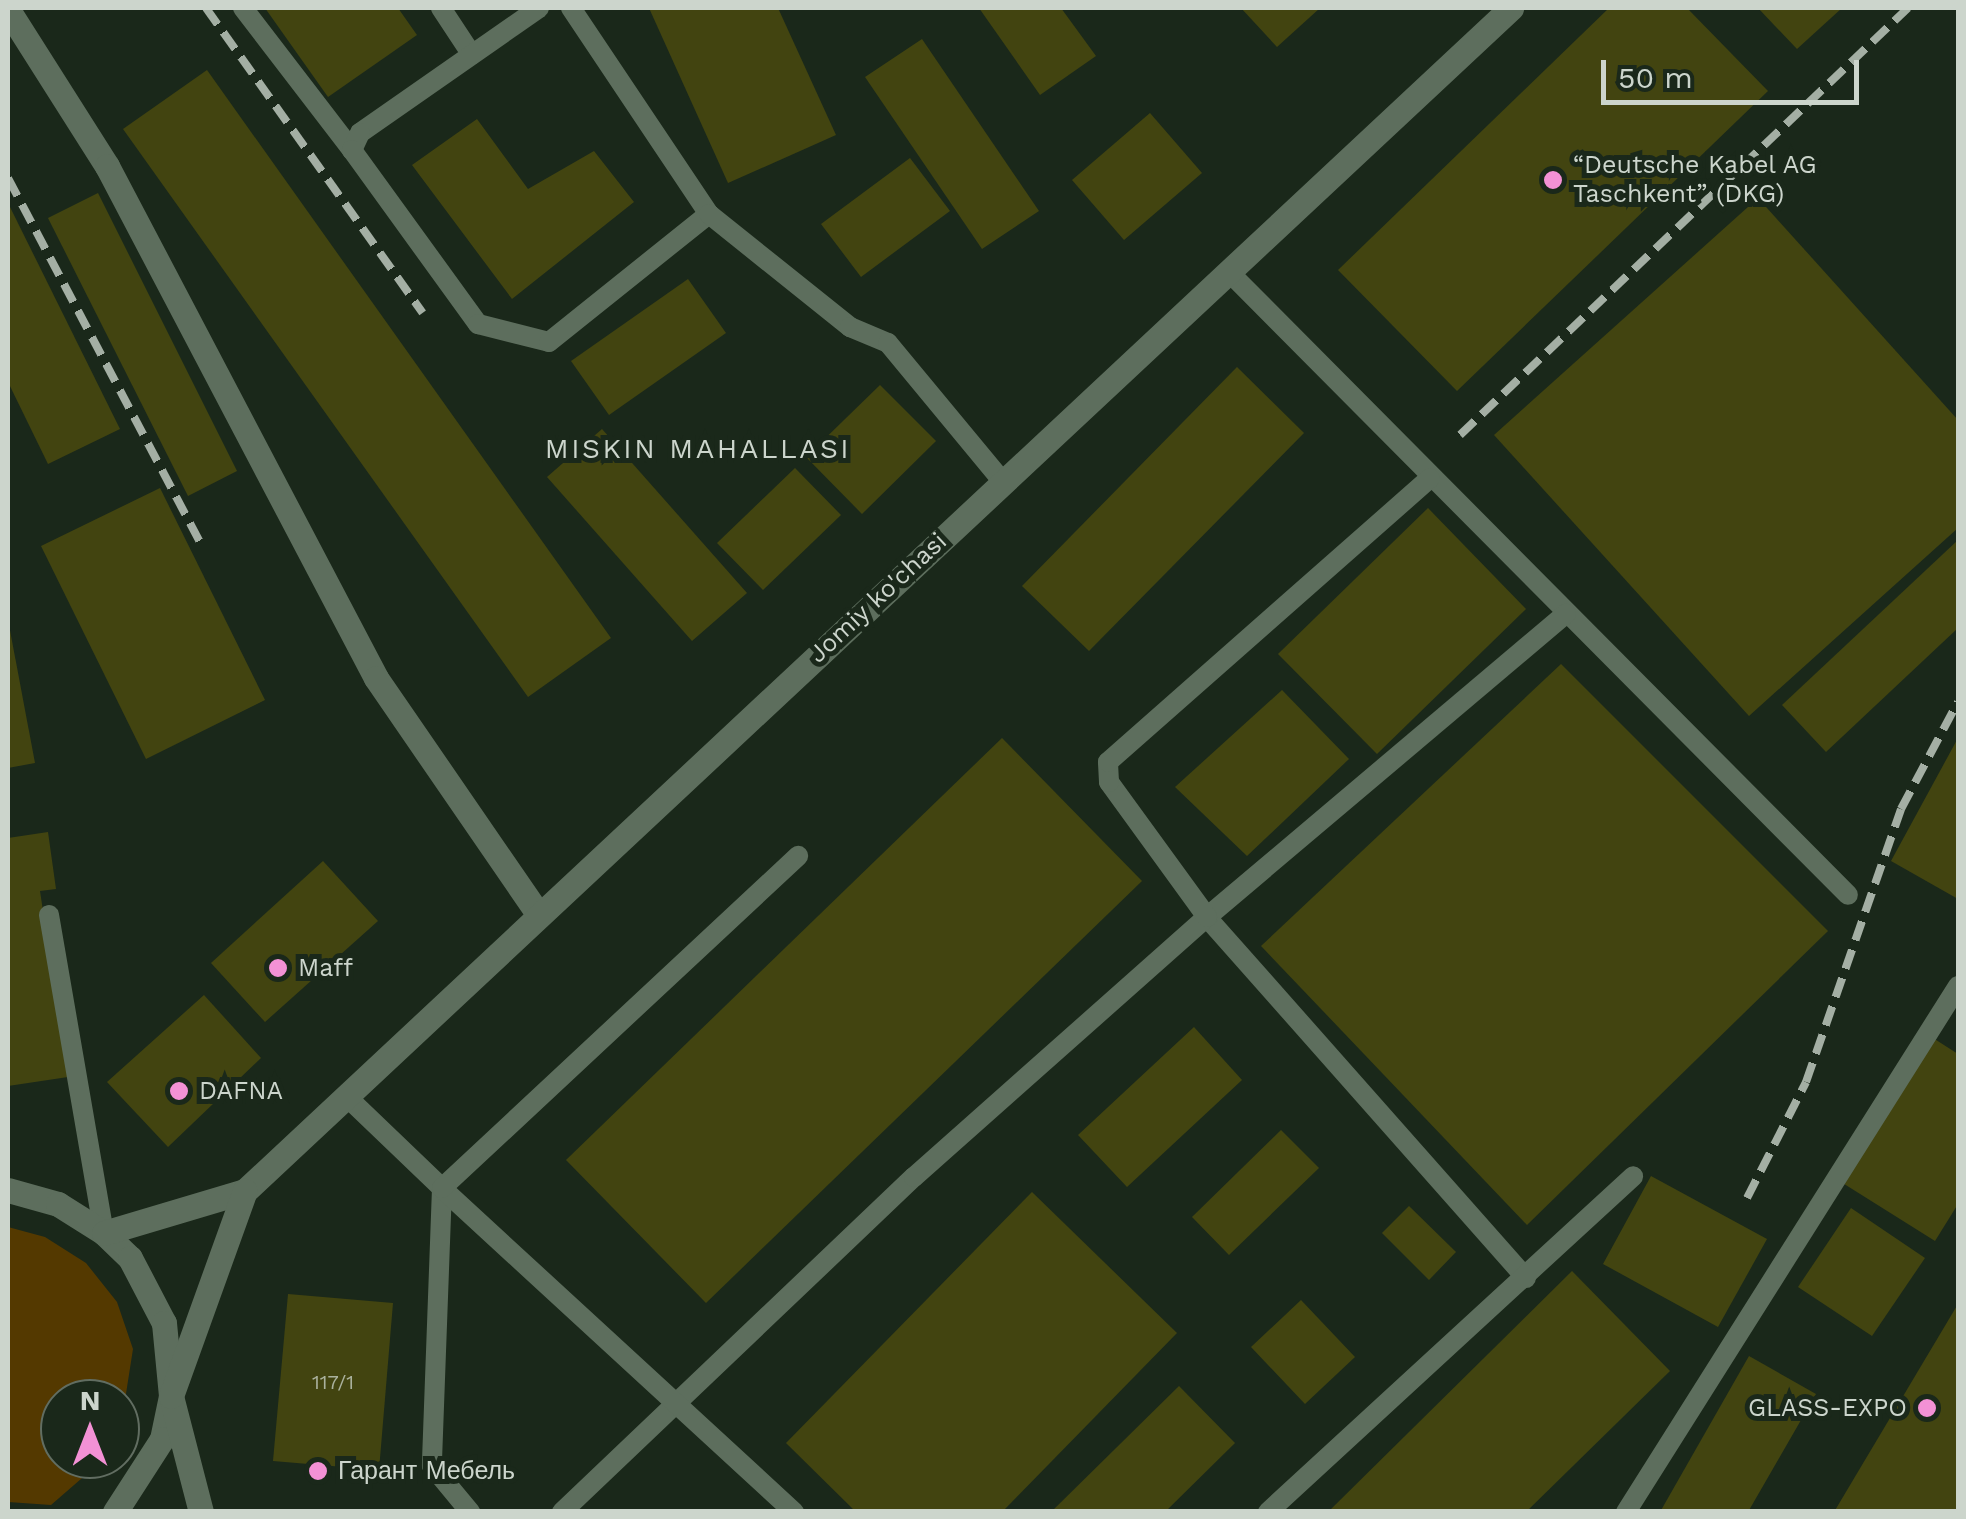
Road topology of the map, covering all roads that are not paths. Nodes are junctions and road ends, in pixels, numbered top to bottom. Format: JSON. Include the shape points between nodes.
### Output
{"nodes":[{"id":1,"x":243,"y":8,"type":"edge"},
{"id":2,"x":441,"y":8,"type":"edge"},
{"id":3,"x":539,"y":8,"type":"edge"},
{"id":4,"x":571,"y":8,"type":"edge"},
{"id":5,"x":1512,"y":8,"type":"edge"},
{"id":6,"x":8,"y":10,"type":"edge"},
{"id":7,"x":472,"y":55,"type":"junction"},
{"id":8,"x":352,"y":150,"type":"junction"},
{"id":9,"x":709,"y":214,"type":"junction"},
{"id":10,"x":1228,"y":272,"type":"junction"},
{"id":11,"x":1430,"y":478,"type":"junction"},
{"id":12,"x":1003,"y":482,"type":"junction"},
{"id":13,"x":1566,"y":614,"type":"junction"},
{"id":14,"x":798,"y":856,"type":"dead end"},
{"id":15,"x":1848,"y":894,"type":"dead end"},
{"id":16,"x":538,"y":914,"type":"junction"},
{"id":17,"x":49,"y":915,"type":"dead end"},
{"id":18,"x":1207,"y":917,"type":"junction"},
{"id":19,"x":1958,"y":986,"type":"edge"},
{"id":20,"x":346,"y":1096,"type":"junction"},
{"id":21,"x":1632,"y":1176,"type":"dead end"},
{"id":22,"x":442,"y":1188,"type":"junction"},
{"id":23,"x":8,"y":1190,"type":"edge"},
{"id":24,"x":245,"y":1191,"type":"junction"},
{"id":25,"x":104,"y":1232,"type":"junction"},
{"id":26,"x":1526,"y":1278,"type":"junction"},
{"id":27,"x":172,"y":1396,"type":"junction"},
{"id":28,"x":681,"y":1399,"type":"junction"},
{"id":29,"x":115,"y":1512,"type":"edge"},
{"id":30,"x":201,"y":1512,"type":"edge"},
{"id":31,"x":470,"y":1512,"type":"edge"},
{"id":32,"x":562,"y":1512,"type":"edge"},
{"id":33,"x":794,"y":1512,"type":"edge"},
{"id":34,"x":1268,"y":1512,"type":"edge"},
{"id":35,"x":1626,"y":1512,"type":"edge"}],
"edges":[{"from":1,"to":8,"type":"lane"},
{"from":2,"to":7,"type":"lane"},
{"from":3,"to":7,"type":"lane"},
{"from":4,"to":9,"type":"lane"},
{"from":5,"to":10,"type":"street","name":"Jomiy ko'chasi"},
{"from":6,"to":16,"type":"street","via":[[107,166],[376,678]]},
{"from":7,"to":8,"type":"lane","via":[[360,133]]},
{"from":8,"to":9,"type":"lane","via":[[478,324],[549,342]]},
{"from":9,"to":12,"type":"lane","via":[[850,327],[888,343]]},
{"from":10,"to":11,"type":"lane"},
{"from":10,"to":12,"type":"street","name":"Jomiy ko'chasi"},
{"from":11,"to":13,"type":"lane"},
{"from":11,"to":18,"type":"lane","via":[[1108,762],[1109,782]]},
{"from":12,"to":16,"type":"street","name":"Jomiy ko'chasi"},
{"from":13,"to":15,"type":"lane"},
{"from":13,"to":18,"type":"lane"},
{"from":14,"to":22,"type":"lane"},
{"from":16,"to":20,"type":"street","name":"Jomiy ko'chasi"},
{"from":17,"to":25,"type":"lane"},
{"from":18,"to":26,"type":"lane"},
{"from":18,"to":28,"type":"lane"},
{"from":19,"to":35,"type":"lane"},
{"from":20,"to":22,"type":"lane"},
{"from":20,"to":24,"type":"street","name":"Jomiy ko'chasi"},
{"from":21,"to":26,"type":"lane"},
{"from":22,"to":28,"type":"lane"},
{"from":22,"to":31,"type":"lane","via":[[432,1466]]},
{"from":23,"to":25,"type":"street","via":[[58,1204]]},
{"from":24,"to":25,"type":"street"},
{"from":24,"to":27,"type":"street"},
{"from":25,"to":27,"type":"street","via":[[130,1258],[164,1323]]},
{"from":26,"to":34,"type":"lane"},
{"from":27,"to":29,"type":"street","via":[[145,1475]]},
{"from":27,"to":30,"type":"street"},
{"from":28,"to":32,"type":"lane"},
{"from":28,"to":33,"type":"lane"}]}
